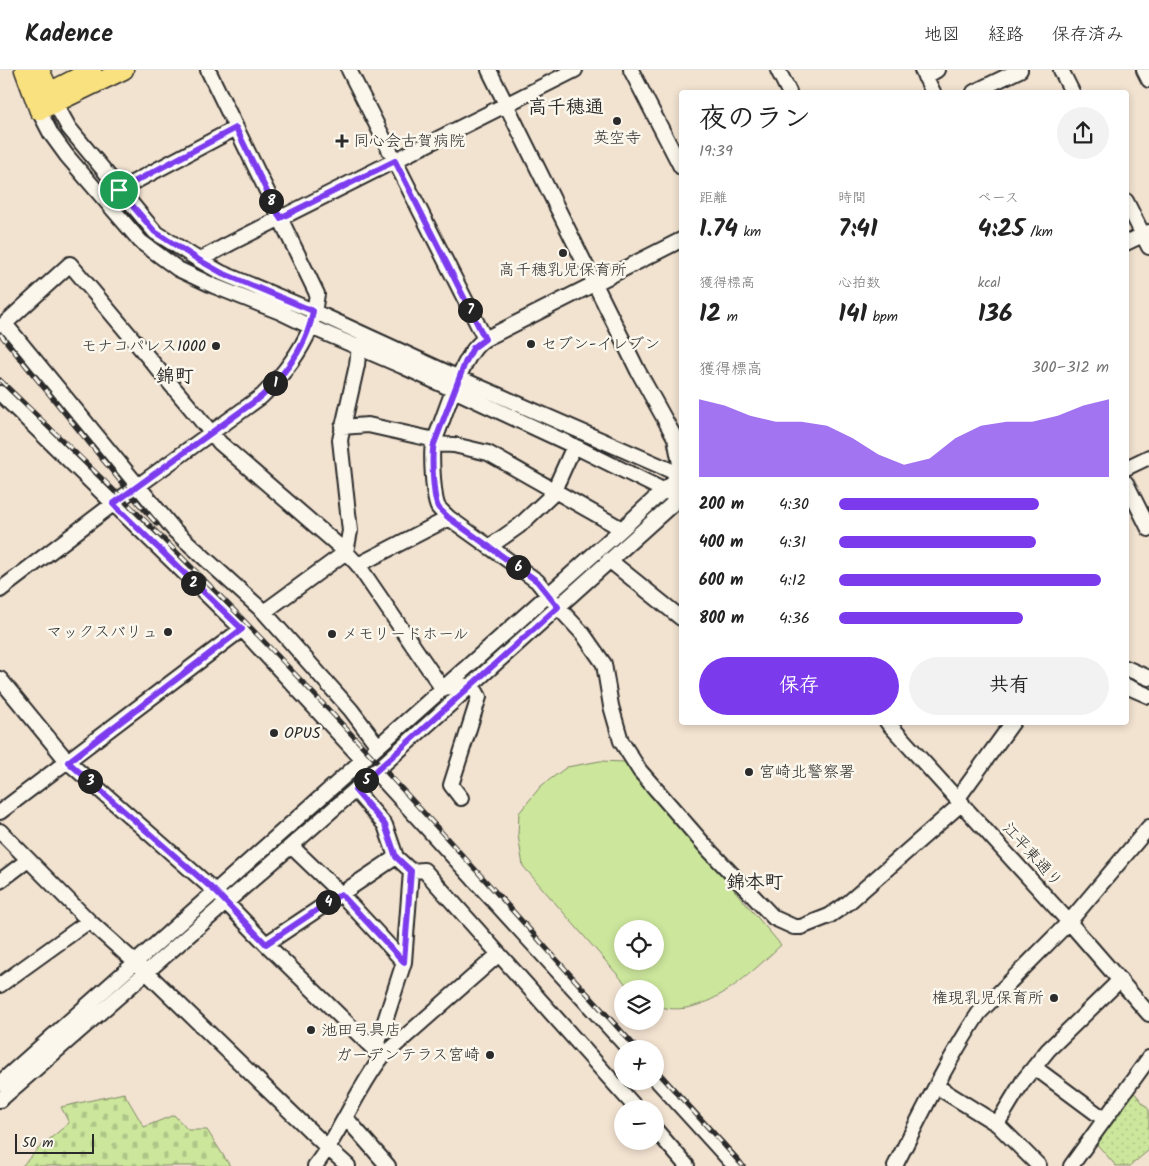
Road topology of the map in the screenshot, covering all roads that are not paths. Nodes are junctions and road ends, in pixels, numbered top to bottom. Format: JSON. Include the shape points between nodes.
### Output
{"nodes":[{"id":1,"x":24,"y":70,"type":"edge"},
{"id":2,"x":40,"y":70,"type":"edge"},
{"id":3,"x":92,"y":70,"type":"edge"},
{"id":4,"x":124,"y":70,"type":"edge"},
{"id":5,"x":208,"y":70,"type":"edge"},
{"id":6,"x":349,"y":70,"type":"edge"},
{"id":7,"x":489,"y":70,"type":"edge"},
{"id":8,"x":575,"y":70,"type":"edge"},
{"id":9,"x":631,"y":70,"type":"edge"},
{"id":10,"x":778,"y":70,"type":"edge"},
{"id":11,"x":1020,"y":70,"type":"edge"},
{"id":12,"x":1061,"y":70,"type":"edge"},
{"id":13,"x":1144,"y":70,"type":"edge"},
{"id":14,"x":928,"y":72,"type":"edge"},
{"id":15,"x":998,"y":75,"type":"edge"},
{"id":16,"x":1149,"y":80,"type":"edge"},
{"id":17,"x":788,"y":90,"type":"edge"},
{"id":18,"x":932,"y":90,"type":"edge"},
{"id":19,"x":977,"y":90,"type":"edge"},
{"id":20,"x":1071,"y":90,"type":"edge"},
{"id":21,"x":45,"y":101,"type":"junction"},
{"id":22,"x":507,"y":106,"type":"junction"},
{"id":23,"x":236,"y":128,"type":"junction"},
{"id":24,"x":395,"y":161,"type":"junction"},
{"id":25,"x":679,"y":163,"type":"edge"},
{"id":26,"x":119,"y":190,"type":"junction"},
{"id":27,"x":1129,"y":206,"type":"edge"},
{"id":28,"x":280,"y":218,"type":"junction"},
{"id":29,"x":1147,"y":238,"type":"edge"},
{"id":30,"x":679,"y":241,"type":"edge"},
{"id":31,"x":1129,"y":242,"type":"edge"},
{"id":32,"x":199,"y":260,"type":"junction"},
{"id":33,"x":596,"y":283,"type":"junction"},
{"id":34,"x":313,"y":311,"type":"junction"},
{"id":35,"x":2,"y":326,"type":"edge"},
{"id":36,"x":311,"y":327,"type":"junction"},
{"id":37,"x":485,"y":339,"type":"junction"},
{"id":38,"x":359,"y":346,"type":"junction"},
{"id":39,"x":457,"y":384,"type":"junction"},
{"id":40,"x":0,"y":394,"type":"edge"},
{"id":41,"x":342,"y":427,"type":"junction"},
{"id":42,"x":211,"y":433,"type":"junction"},
{"id":43,"x":434,"y":442,"type":"junction"},
{"id":44,"x":574,"y":446,"type":"junction"},
{"id":45,"x":1149,"y":457,"type":"edge"},
{"id":46,"x":679,"y":459,"type":"edge"},
{"id":47,"x":1129,"y":467,"type":"edge"},
{"id":48,"x":679,"y":475,"type":"edge"},
{"id":49,"x":679,"y":478,"type":"edge"},
{"id":50,"x":137,"y":487,"type":"junction"},
{"id":51,"x":555,"y":489,"type":"junction"},
{"id":52,"x":1129,"y":489,"type":"edge"},
{"id":53,"x":664,"y":490,"type":"junction"},
{"id":54,"x":679,"y":494,"type":"edge"},
{"id":55,"x":679,"y":496,"type":"edge"},
{"id":56,"x":113,"y":504,"type":"junction"},
{"id":57,"x":449,"y":518,"type":"junction"},
{"id":58,"x":622,"y":529,"type":"junction"},
{"id":59,"x":1149,"y":529,"type":"edge"},
{"id":60,"x":489,"y":547,"type":"junction"},
{"id":61,"x":346,"y":552,"type":"junction"},
{"id":62,"x":609,"y":560,"type":"junction"},
{"id":63,"x":358,"y":566,"type":"junction"},
{"id":64,"x":0,"y":590,"type":"edge"},
{"id":65,"x":547,"y":595,"type":"junction"},
{"id":66,"x":558,"y":607,"type":"junction"},
{"id":67,"x":264,"y":612,"type":"junction"},
{"id":68,"x":679,"y":616,"type":"edge"},
{"id":69,"x":242,"y":629,"type":"junction"},
{"id":70,"x":1129,"y":669,"type":"edge"},
{"id":71,"x":0,"y":678,"type":"edge"},
{"id":72,"x":1149,"y":678,"type":"edge"},
{"id":73,"x":472,"y":685,"type":"junction"},
{"id":74,"x":1129,"y":687,"type":"edge"},
{"id":75,"x":442,"y":688,"type":"junction"},
{"id":76,"x":1149,"y":696,"type":"edge"},
{"id":77,"x":890,"y":725,"type":"edge"},
{"id":78,"x":1011,"y":725,"type":"edge"},
{"id":79,"x":378,"y":746,"type":"junction"},
{"id":80,"x":363,"y":760,"type":"junction"},
{"id":81,"x":68,"y":762,"type":"junction"},
{"id":82,"x":375,"y":771,"type":"junction"},
{"id":83,"x":355,"y":790,"type":"junction"},
{"id":84,"x":461,"y":798,"type":"dead end"},
{"id":85,"x":960,"y":801,"type":"junction"},
{"id":86,"x":0,"y":812,"type":"edge"},
{"id":87,"x":1149,"y":827,"type":"edge"},
{"id":88,"x":0,"y":831,"type":"edge"},
{"id":89,"x":291,"y":846,"type":"junction"},
{"id":90,"x":396,"y":857,"type":"junction"},
{"id":91,"x":28,"y":860,"type":"junction"},
{"id":92,"x":411,"y":871,"type":"junction"},
{"id":93,"x":0,"y":881,"type":"edge"},
{"id":94,"x":216,"y":892,"type":"junction"},
{"id":95,"x":341,"y":894,"type":"junction"},
{"id":96,"x":226,"y":903,"type":"junction"},
{"id":97,"x":89,"y":921,"type":"junction"},
{"id":98,"x":1069,"y":922,"type":"junction"},
{"id":99,"x":266,"y":944,"type":"junction"},
{"id":100,"x":499,"y":954,"type":"junction"},
{"id":101,"x":404,"y":962,"type":"junction"},
{"id":102,"x":141,"y":968,"type":"junction"},
{"id":103,"x":1120,"y":980,"type":"junction"},
{"id":104,"x":0,"y":985,"type":"edge"},
{"id":105,"x":1149,"y":1014,"type":"edge"},
{"id":106,"x":621,"y":1040,"type":"edge"},
{"id":107,"x":378,"y":1054,"type":"junction"},
{"id":108,"x":1149,"y":1058,"type":"edge"},
{"id":109,"x":1034,"y":1067,"type":"junction"},
{"id":110,"x":0,"y":1083,"type":"edge"},
{"id":111,"x":936,"y":1086,"type":"junction"},
{"id":112,"x":664,"y":1088,"type":"edge"},
{"id":113,"x":0,"y":1100,"type":"edge"},
{"id":114,"x":629,"y":1100,"type":"edge"},
{"id":115,"x":346,"y":1118,"type":"junction"},
{"id":116,"x":1104,"y":1119,"type":"junction"},
{"id":117,"x":997,"y":1124,"type":"junction"},
{"id":118,"x":664,"y":1139,"type":"edge"},
{"id":119,"x":328,"y":1148,"type":"junction"},
{"id":120,"x":315,"y":1166,"type":"edge"},
{"id":121,"x":348,"y":1166,"type":"edge"},
{"id":122,"x":388,"y":1166,"type":"edge"},
{"id":123,"x":687,"y":1166,"type":"edge"},
{"id":124,"x":735,"y":1166,"type":"edge"},
{"id":125,"x":895,"y":1166,"type":"edge"},
{"id":126,"x":1039,"y":1166,"type":"edge"},
{"id":127,"x":1071,"y":1166,"type":"edge"}],
"edges":[{"from":1,"to":21,"type":"main road"},
{"from":2,"to":21,"type":"main road"},
{"from":3,"to":21,"type":"main road"},
{"from":4,"to":21,"type":"main road"},
{"from":5,"to":23,"type":"street"},
{"from":6,"to":24,"type":"street"},
{"from":7,"to":22,"type":"street"},
{"from":8,"to":22,"type":"street"},
{"from":9,"to":25,"type":"street"},
{"from":10,"to":17,"type":"street"},
{"from":11,"to":15,"type":"street"},
{"from":12,"to":20,"type":"street"},
{"from":13,"to":16,"type":"street"},
{"from":14,"to":18,"type":"street"},
{"from":15,"to":19,"type":"street"},
{"from":21,"to":26,"type":"street"},
{"from":21,"to":36,"type":"street","via":[[50,134],[141,242],[178,269]]},
{"from":22,"to":24,"type":"street"},
{"from":22,"to":33,"type":"street"},
{"from":23,"to":26,"type":"street"},
{"from":23,"to":28,"type":"street"},
{"from":24,"to":28,"type":"street"},
{"from":24,"to":37,"type":"street"},
{"from":26,"to":32,"type":"street","via":[[155,232]]},
{"from":27,"to":29,"type":"street"},
{"from":28,"to":32,"type":"street"},
{"from":28,"to":34,"type":"street","via":[[317,294]]},
{"from":29,"to":31,"type":"street"},
{"from":30,"to":33,"type":"street"},
{"from":32,"to":34,"type":"street"},
{"from":33,"to":37,"type":"street"},
{"from":33,"to":46,"type":"street","via":[[638,371],[675,438]]},
{"from":34,"to":36,"type":"street"},
{"from":34,"to":39,"type":"street"},
{"from":35,"to":42,"type":"street","via":[[70,264]]},
{"from":35,"to":50,"type":"street"},
{"from":36,"to":38,"type":"street"},
{"from":36,"to":42,"type":"street","via":[[293,361],[277,381]]},
{"from":37,"to":39,"type":"street","via":[[473,348]]},
{"from":38,"to":39,"type":"street"},
{"from":38,"to":41,"type":"street"},
{"from":39,"to":43,"type":"street"},
{"from":39,"to":44,"type":"street"},
{"from":39,"to":48,"type":"street"},
{"from":40,"to":56,"type":"street"},
{"from":41,"to":43,"type":"street","via":[[368,425]]},
{"from":41,"to":61,"type":"street","via":[[339,448],[350,531]]},
{"from":42,"to":50,"type":"street"},
{"from":42,"to":61,"type":"street"},
{"from":43,"to":51,"type":"street","via":[[488,453]]},
{"from":43,"to":57,"type":"street","via":[[435,496],[438,506]]},
{"from":44,"to":51,"type":"street"},
{"from":44,"to":53,"type":"street"},
{"from":45,"to":47,"type":"street"},
{"from":49,"to":53,"type":"street"},
{"from":50,"to":56,"type":"street"},
{"from":50,"to":67,"type":"street","via":[[175,531]]},
{"from":51,"to":58,"type":"street"},
{"from":51,"to":60,"type":"street","via":[[525,520]]},
{"from":52,"to":59,"type":"street"},
{"from":53,"to":54,"type":"street"},
{"from":53,"to":58,"type":"street"},
{"from":55,"to":62,"type":"street"},
{"from":56,"to":64,"type":"street"},
{"from":56,"to":69,"type":"street"},
{"from":57,"to":60,"type":"street"},
{"from":57,"to":63,"type":"street"},
{"from":58,"to":65,"type":"street"},
{"from":60,"to":65,"type":"street","via":[[537,581]]},
{"from":61,"to":63,"type":"street"},
{"from":61,"to":67,"type":"street"},
{"from":62,"to":66,"type":"street"},
{"from":62,"to":68,"type":"street"},
{"from":63,"to":75,"type":"street"},
{"from":65,"to":66,"type":"street"},
{"from":65,"to":75,"type":"street"},
{"from":66,"to":73,"type":"street"},
{"from":66,"to":85,"type":"street","via":[[604,664],[621,742],[640,771],[774,918],[801,927],[829,916],[848,904]]},
{"from":67,"to":79,"type":"street","via":[[351,710]]},
{"from":69,"to":80,"type":"street"},
{"from":69,"to":81,"type":"street"},
{"from":70,"to":72,"type":"street"},
{"from":71,"to":81,"type":"street"},
{"from":73,"to":75,"type":"street"},
{"from":73,"to":82,"type":"street"},
{"from":73,"to":84,"type":"street","via":[[479,697],[451,786]]},
{"from":74,"to":76,"type":"street"},
{"from":75,"to":79,"type":"street"},
{"from":77,"to":85,"type":"street","name":"江平東通り"},
{"from":78,"to":85,"type":"street"},
{"from":79,"to":80,"type":"street"},
{"from":80,"to":94,"type":"street"},
{"from":81,"to":86,"type":"street"},
{"from":81,"to":94,"type":"street"},
{"from":82,"to":83,"type":"street"},
{"from":82,"to":106,"type":"street"},
{"from":83,"to":89,"type":"street"},
{"from":83,"to":90,"type":"street","via":[[385,825]]},
{"from":85,"to":98,"type":"street","name":"江平東通り"},
{"from":87,"to":98,"type":"street"},
{"from":88,"to":91,"type":"street"},
{"from":89,"to":95,"type":"street"},
{"from":89,"to":96,"type":"street"},
{"from":90,"to":92,"type":"street"},
{"from":90,"to":95,"type":"street"},
{"from":91,"to":93,"type":"street"},
{"from":91,"to":97,"type":"street"},
{"from":92,"to":100,"type":"street","via":[[424,870]]},
{"from":92,"to":101,"type":"street"},
{"from":94,"to":96,"type":"street"},
{"from":94,"to":102,"type":"street"},
{"from":95,"to":99,"type":"street"},
{"from":95,"to":101,"type":"street"},
{"from":96,"to":99,"type":"street"},
{"from":96,"to":102,"type":"street"},
{"from":97,"to":102,"type":"street"},
{"from":97,"to":104,"type":"street"},
{"from":98,"to":103,"type":"street","name":"江平東通り"},
{"from":98,"to":111,"type":"street","via":[[979,1014]]},
{"from":99,"to":107,"type":"street"},
{"from":100,"to":107,"type":"street"},
{"from":100,"to":114,"type":"street"},
{"from":101,"to":107,"type":"street"},
{"from":102,"to":110,"type":"street"},
{"from":102,"to":113,"type":"street"},
{"from":102,"to":119,"type":"street"},
{"from":103,"to":105,"type":"street","name":"江平東通り"},
{"from":103,"to":109,"type":"street"},
{"from":107,"to":115,"type":"street"},
{"from":108,"to":116,"type":"street"},
{"from":109,"to":116,"type":"street"},
{"from":109,"to":117,"type":"street"},
{"from":111,"to":117,"type":"street"},
{"from":111,"to":125,"type":"street"},
{"from":112,"to":124,"type":"street"},
{"from":115,"to":119,"type":"street"},
{"from":115,"to":122,"type":"street"},
{"from":116,"to":127,"type":"street"},
{"from":117,"to":126,"type":"street"},
{"from":118,"to":123,"type":"street"},
{"from":119,"to":120,"type":"street"},
{"from":119,"to":121,"type":"street"}]}
